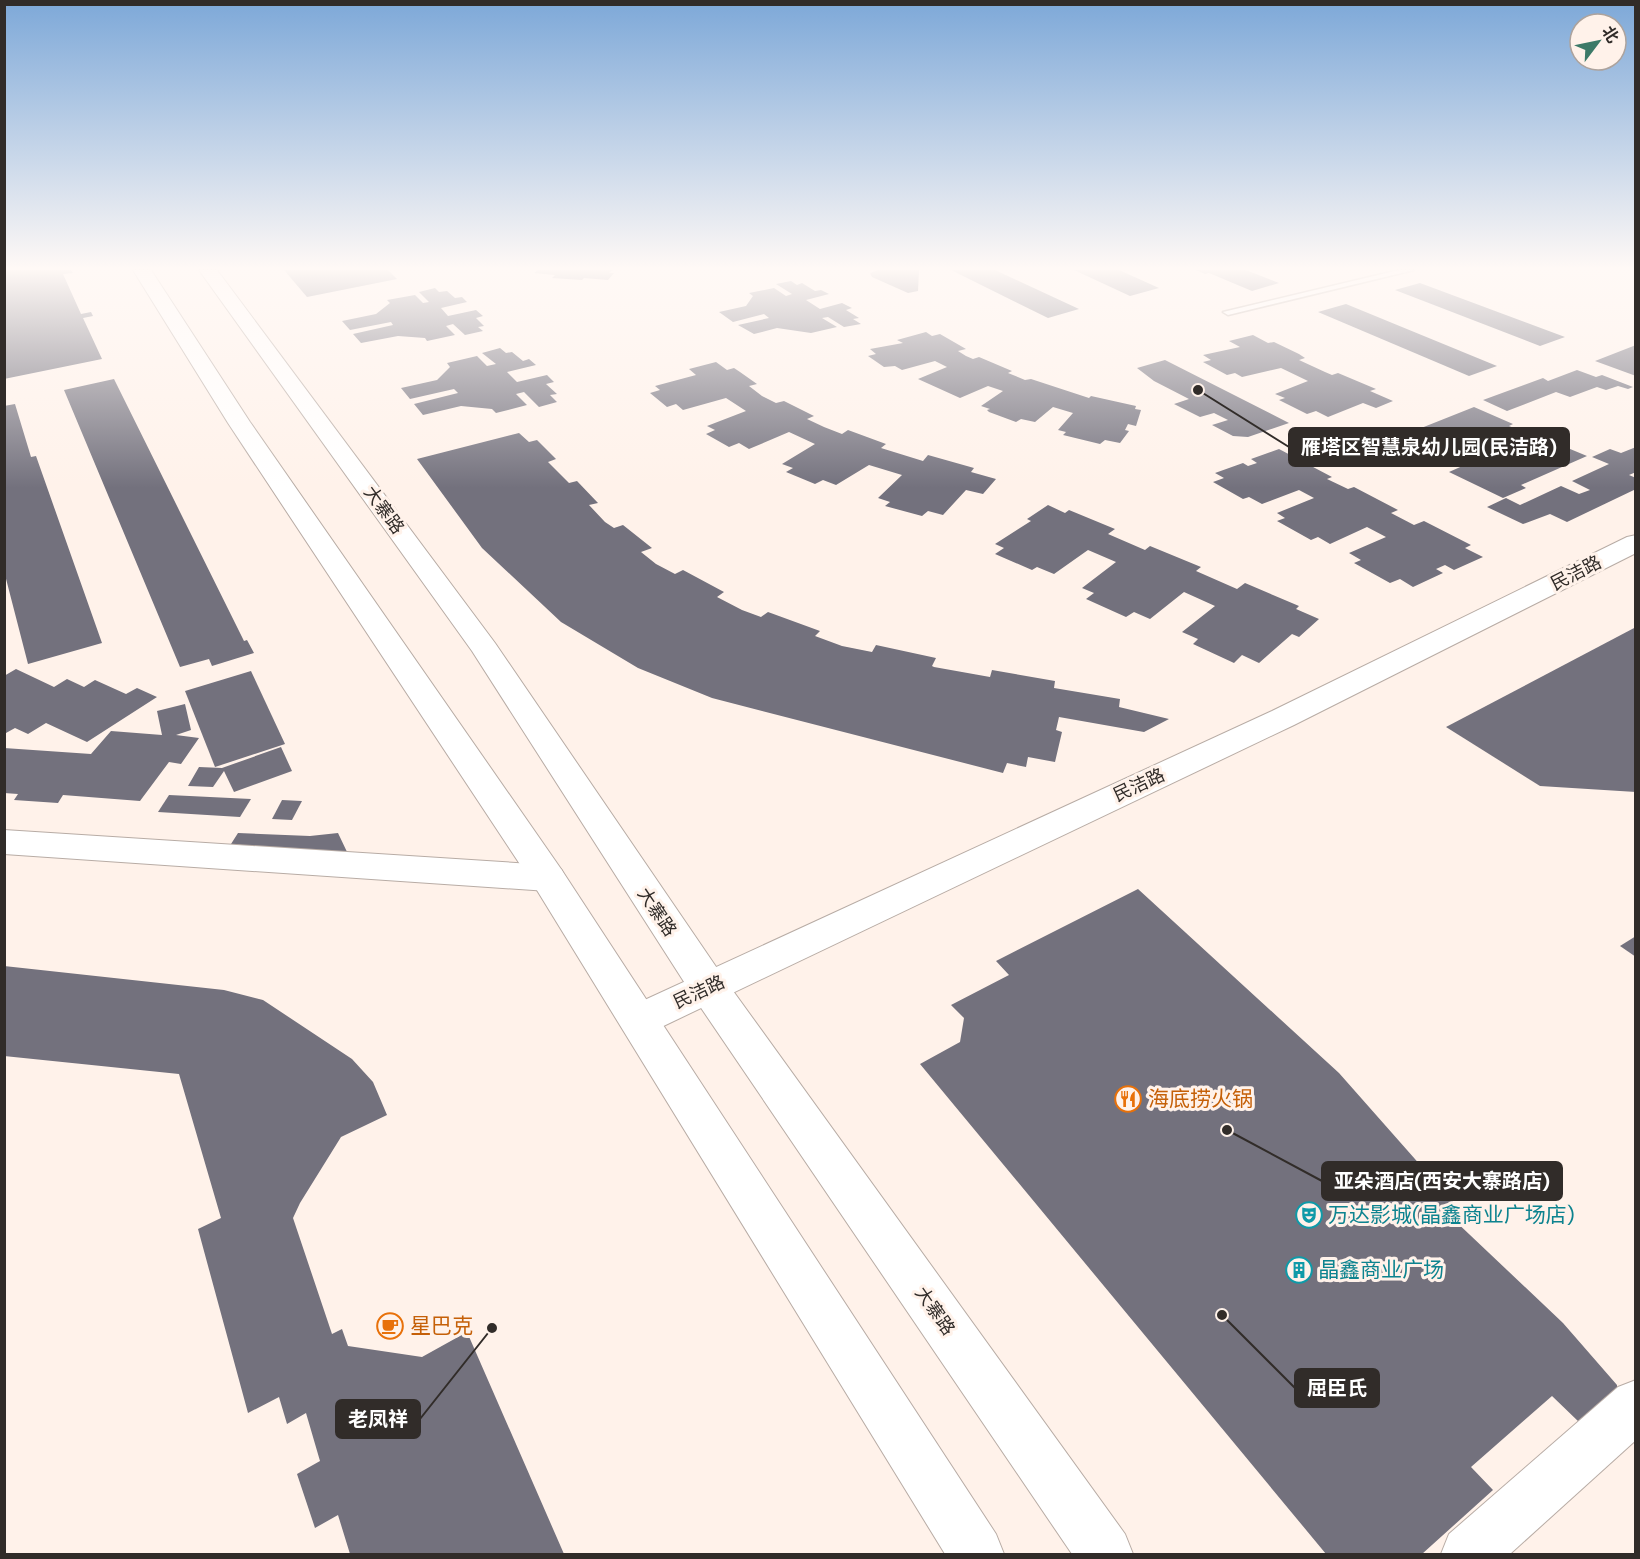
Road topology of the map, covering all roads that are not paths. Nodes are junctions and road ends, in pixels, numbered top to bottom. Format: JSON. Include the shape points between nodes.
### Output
{"nodes":[{"id":1,"x":188,"y":343,"type":"edge"},
{"id":2,"x":261,"y":343,"type":"edge"},
{"id":3,"x":1635,"y":543,"type":"edge"},
{"id":4,"x":4,"y":842,"type":"edge"},
{"id":5,"x":548,"y":878,"type":"junction"},
{"id":6,"x":709,"y":988,"type":"junction"},
{"id":7,"x":639,"y":1020,"type":"junction"},
{"id":8,"x":1635,"y":1405,"type":"edge"},
{"id":9,"x":976,"y":1554,"type":"edge"},
{"id":10,"x":1105,"y":1554,"type":"edge"},
{"id":11,"x":1469,"y":1554,"type":"edge"}],
"edges":[{"from":1,"to":5,"type":"main road"},
{"from":2,"to":6,"type":"main road","name":"大寨路","via":[[485,649]]},
{"from":3,"to":6,"type":"main road","name":"民洁路","via":[[1293,713]]},
{"from":4,"to":5,"type":"main road"},
{"from":5,"to":7,"type":"main road"},
{"from":6,"to":7,"type":"main road","name":"民洁路"},
{"from":6,"to":10,"type":"main road","name":"大寨路"},
{"from":7,"to":9,"type":"main road"},
{"from":8,"to":11,"type":"main road"}]}
